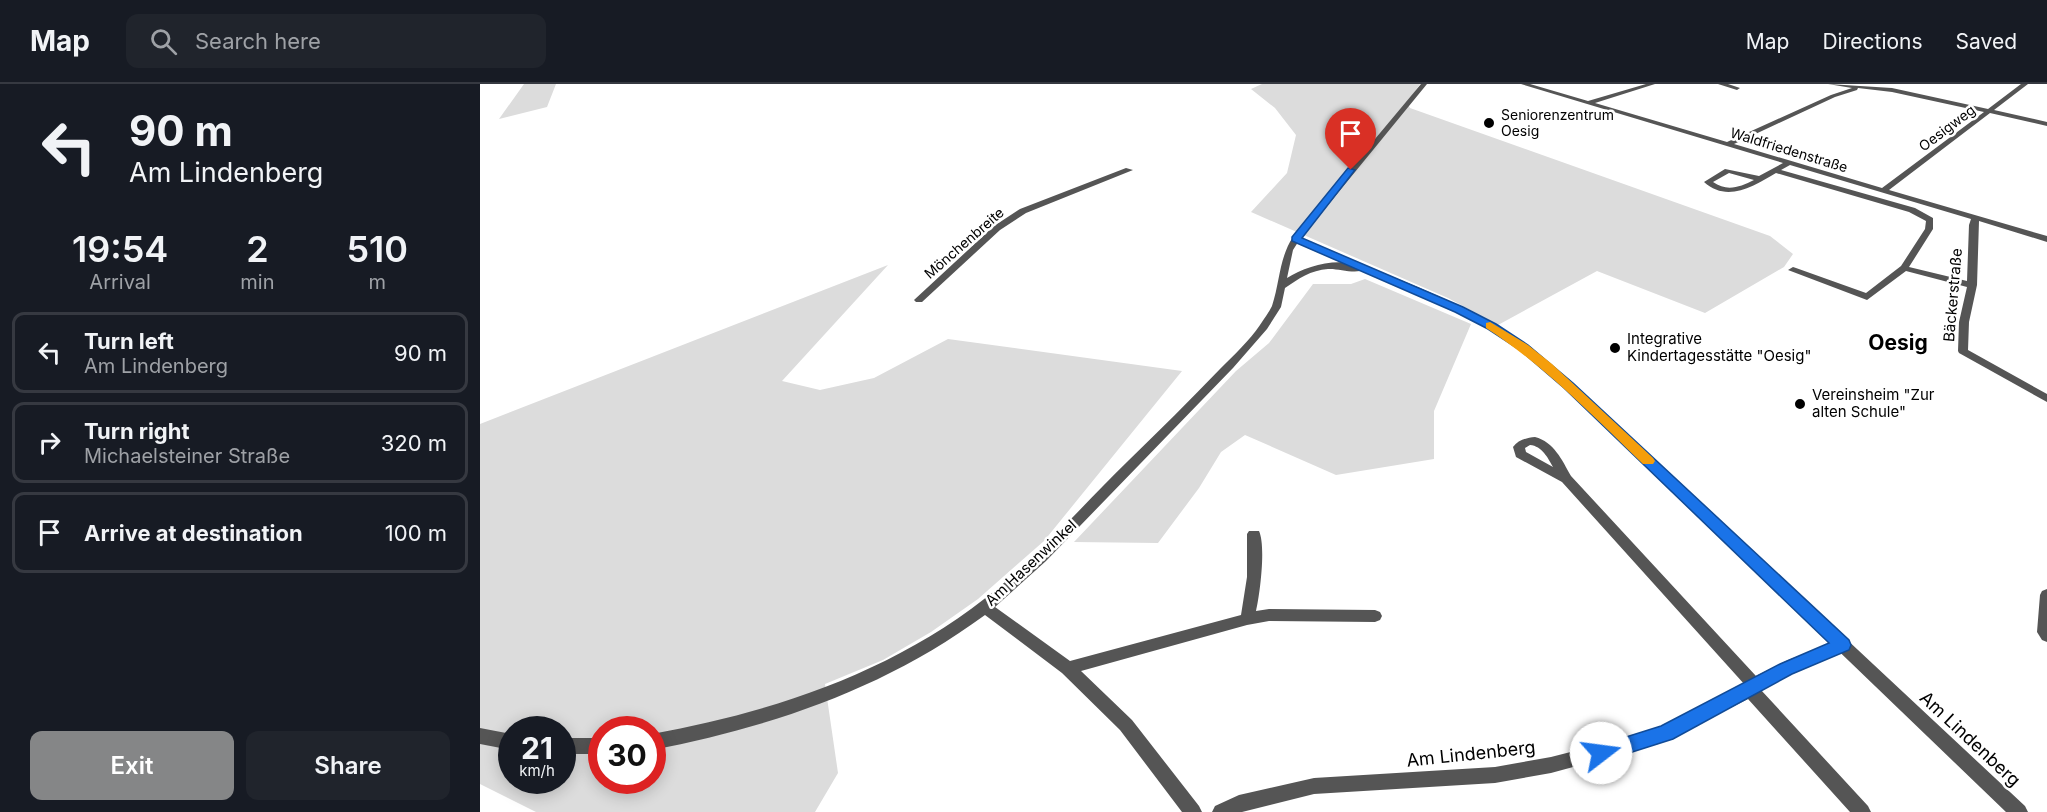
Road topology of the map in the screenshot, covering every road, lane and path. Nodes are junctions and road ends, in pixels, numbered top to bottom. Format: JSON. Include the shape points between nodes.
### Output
{"nodes":[{"id":1,"x":1424,"y":84,"type":"edge"},
{"id":2,"x":1524,"y":84,"type":"edge"},
{"id":3,"x":1652,"y":84,"type":"edge"},
{"id":4,"x":1721,"y":84,"type":"edge"},
{"id":5,"x":1832,"y":84,"type":"edge"},
{"id":6,"x":2025,"y":84,"type":"edge"},
{"id":7,"x":1737,"y":88,"type":"dead end"},
{"id":8,"x":1859,"y":88,"type":"junction"},
{"id":9,"x":1588,"y":103,"type":"junction"},
{"id":10,"x":1989,"y":111,"type":"junction"},
{"id":11,"x":2047,"y":124,"type":"edge"},
{"id":12,"x":1728,"y":144,"type":"junction"},
{"id":13,"x":1790,"y":162,"type":"junction"},
{"id":14,"x":1129,"y":170,"type":"dead end"},
{"id":15,"x":1775,"y":171,"type":"junction"},
{"id":16,"x":1761,"y":178,"type":"junction"},
{"id":17,"x":1884,"y":190,"type":"junction"},
{"id":18,"x":1976,"y":218,"type":"junction"},
{"id":19,"x":1296,"y":239,"type":"junction"},
{"id":20,"x":2047,"y":239,"type":"edge"},
{"id":21,"x":1360,"y":268,"type":"junction"},
{"id":22,"x":1904,"y":268,"type":"junction"},
{"id":23,"x":1793,"y":270,"type":"dead end"},
{"id":24,"x":1972,"y":285,"type":"junction"},
{"id":25,"x":1282,"y":286,"type":"junction"},
{"id":26,"x":919,"y":300,"type":"dead end"},
{"id":27,"x":2047,"y":399,"type":"edge"},
{"id":28,"x":1566,"y":479,"type":"dead end"},
{"id":29,"x":1254,"y":534,"type":"dead end"},
{"id":30,"x":2047,"y":595,"type":"edge"},
{"id":31,"x":985,"y":607,"type":"junction"},
{"id":32,"x":1375,"y":616,"type":"dead end"},
{"id":33,"x":1247,"y":619,"type":"junction"},
{"id":34,"x":2047,"y":636,"type":"edge"},
{"id":35,"x":1843,"y":645,"type":"junction"},
{"id":36,"x":1068,"y":668,"type":"junction"},
{"id":37,"x":1752,"y":687,"type":"junction"},
{"id":38,"x":480,"y":736,"type":"edge"},
{"id":39,"x":498,"y":739,"type":"edge"},
{"id":40,"x":666,"y":739,"type":"edge"},
{"id":41,"x":1193,"y":812,"type":"edge"},
{"id":42,"x":1221,"y":812,"type":"edge"},
{"id":43,"x":1862,"y":812,"type":"edge"},
{"id":44,"x":2019,"y":812,"type":"edge"}],
"edges":[{"from":1,"to":19,"type":"street","name":"Am Hasenwinkel"},
{"from":2,"to":9,"type":"street","name":"Waldfriedenstraße"},
{"from":3,"to":9,"type":"street"},
{"from":4,"to":7,"type":"street"},
{"from":5,"to":8,"type":"street"},
{"from":6,"to":10,"type":"street","name":"Oesigweg"},
{"from":8,"to":10,"type":"street","via":[[1892,90]]},
{"from":8,"to":12,"type":"street"},
{"from":9,"to":12,"type":"street","name":"Waldfriedenstraße"},
{"from":10,"to":11,"type":"street"},
{"from":10,"to":17,"type":"street","name":"Oesigweg"},
{"from":12,"to":13,"type":"street","name":"Waldfriedenstraße"},
{"from":13,"to":15,"type":"street"},
{"from":13,"to":17,"type":"street","name":"Waldfriedenstraße"},
{"from":14,"to":26,"type":"street","name":"Mönchenbreite","via":[[1023,211],[997,228]]},
{"from":15,"to":16,"type":"street"},
{"from":15,"to":22,"type":"street","via":[[1930,220],[1929,229]]},
{"from":16,"to":16,"type":"street","via":[[1736,191],[1708,182],[1728,171]]},
{"from":17,"to":18,"type":"street","name":"Waldfriedenstraße"},
{"from":18,"to":20,"type":"street","name":"Waldfriedenstraße"},
{"from":18,"to":24,"type":"street","name":"Bäckerstraße"},
{"from":19,"to":21,"type":"street","name":"Am Lindenberg"},
{"from":19,"to":25,"type":"street","name":"Am Hasenwinkel","via":[[1289,250]]},
{"from":21,"to":25,"type":"street","via":[[1309,268]]},
{"from":21,"to":35,"type":"street","name":"Am Lindenberg","via":[[1459,310],[1524,347]]},
{"from":22,"to":23,"type":"street","via":[[1867,297]]},
{"from":22,"to":24,"type":"street"},
{"from":24,"to":27,"type":"street","name":"Bäckerstraße","via":[[1963,351]]},
{"from":25,"to":31,"type":"street","name":"Am Hasenwinkel","via":[[1269,317],[1244,350],[1045,552]]},
{"from":28,"to":37,"type":"street"},
{"from":29,"to":33,"type":"street","via":[[1253,598]]},
{"from":30,"to":34,"type":"street"},
{"from":31,"to":36,"type":"street"},
{"from":31,"to":40,"type":"street","name":"Am Hasenwinkel","via":[[903,658],[841,689],[764,716]]},
{"from":32,"to":33,"type":"street","via":[[1269,615]]},
{"from":33,"to":36,"type":"street"},
{"from":35,"to":37,"type":"street","name":"Am Lindenberg"},
{"from":35,"to":44,"type":"street","name":"Am Lindenberg"},
{"from":36,"to":41,"type":"street","via":[[1126,725]]},
{"from":37,"to":42,"type":"street","name":"Am Lindenberg","via":[[1652,739],[1568,761],[1495,775],[1314,786]]},
{"from":37,"to":43,"type":"street"},
{"from":38,"to":39,"type":"street"}]}
